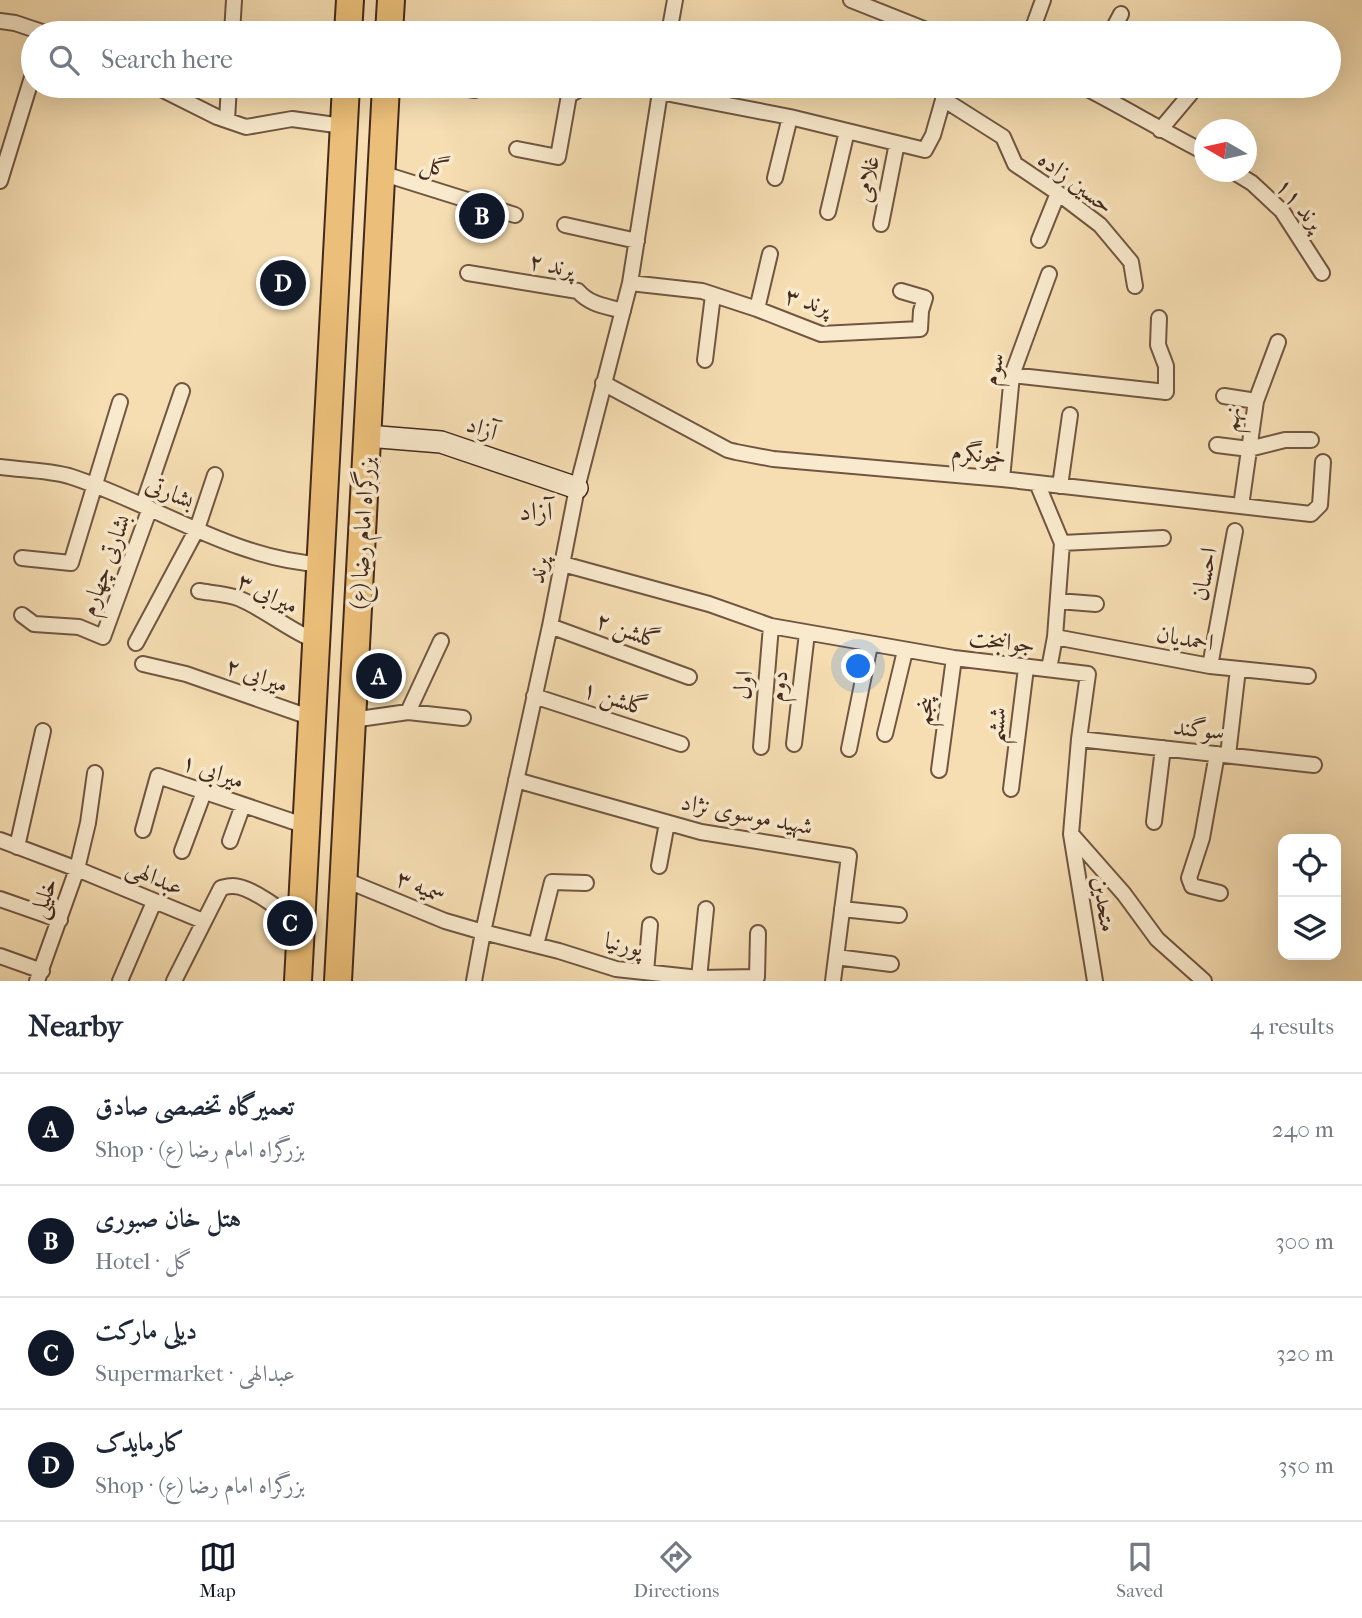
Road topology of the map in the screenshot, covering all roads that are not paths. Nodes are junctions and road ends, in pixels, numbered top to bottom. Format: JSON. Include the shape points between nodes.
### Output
{"nodes":[{"id":1,"x":234,"y":0,"type":"edge"},
{"id":2,"x":350,"y":0,"type":"edge"},
{"id":3,"x":391,"y":0,"type":"edge"},
{"id":4,"x":675,"y":0,"type":"edge"},
{"id":5,"x":851,"y":0,"type":"edge"},
{"id":6,"x":1043,"y":0,"type":"edge"},
{"id":7,"x":1121,"y":14,"type":"dead end"},
{"id":8,"x":0,"y":21,"type":"edge"},
{"id":9,"x":233,"y":21,"type":"edge"},
{"id":10,"x":349,"y":21,"type":"edge"},
{"id":11,"x":390,"y":21,"type":"edge"},
{"id":12,"x":671,"y":21,"type":"edge"},
{"id":13,"x":904,"y":21,"type":"edge"},
{"id":14,"x":1035,"y":21,"type":"edge"},
{"id":15,"x":1117,"y":21,"type":"edge"},
{"id":16,"x":21,"y":25,"type":"edge"},
{"id":17,"x":24,"y":98,"type":"edge"},
{"id":18,"x":179,"y":98,"type":"edge"},
{"id":19,"x":228,"y":98,"type":"edge"},
{"id":20,"x":344,"y":98,"type":"edge"},
{"id":21,"x":385,"y":98,"type":"edge"},
{"id":22,"x":568,"y":98,"type":"edge"},
{"id":23,"x":659,"y":98,"type":"edge"},
{"id":24,"x":702,"y":98,"type":"edge"},
{"id":25,"x":944,"y":98,"type":"edge"},
{"id":26,"x":951,"y":98,"type":"edge"},
{"id":27,"x":1106,"y":98,"type":"edge"},
{"id":28,"x":1187,"y":98,"type":"edge"},
{"id":29,"x":790,"y":117,"type":"junction"},
{"id":30,"x":227,"y":120,"type":"junction"},
{"id":31,"x":343,"y":126,"type":"junction"},
{"id":32,"x":1160,"y":130,"type":"junction"},
{"id":33,"x":847,"y":131,"type":"junction"},
{"id":34,"x":897,"y":143,"type":"junction"},
{"id":35,"x":5,"y":147,"type":"edge"},
{"id":36,"x":1194,"y":147,"type":"edge"},
{"id":37,"x":517,"y":149,"type":"dead end"},
{"id":38,"x":381,"y":173,"type":"junction"},
{"id":39,"x":775,"y":178,"type":"dead end"},
{"id":40,"x":0,"y":181,"type":"edge"},
{"id":41,"x":1250,"y":182,"type":"edge"},
{"id":42,"x":1058,"y":193,"type":"junction"},
{"id":43,"x":828,"y":212,"type":"dead end"},
{"id":44,"x":515,"y":215,"type":"dead end"},
{"id":45,"x":565,"y":225,"type":"dead end"},
{"id":46,"x":881,"y":225,"type":"dead end"},
{"id":47,"x":1039,"y":240,"type":"dead end"},
{"id":48,"x":637,"y":242,"type":"junction"},
{"id":49,"x":770,"y":254,"type":"dead end"},
{"id":50,"x":467,"y":273,"type":"dead end"},
{"id":51,"x":1049,"y":274,"type":"dead end"},
{"id":52,"x":1322,"y":274,"type":"dead end"},
{"id":53,"x":630,"y":282,"type":"junction"},
{"id":54,"x":1135,"y":286,"type":"dead end"},
{"id":55,"x":901,"y":291,"type":"dead end"},
{"id":56,"x":713,"y":295,"type":"junction"},
{"id":57,"x":757,"y":309,"type":"junction"},
{"id":58,"x":624,"y":311,"type":"junction"},
{"id":59,"x":1159,"y":318,"type":"dead end"},
{"id":60,"x":1278,"y":342,"type":"dead end"},
{"id":61,"x":705,"y":360,"type":"dead end"},
{"id":62,"x":1012,"y":375,"type":"junction"},
{"id":63,"x":603,"y":383,"type":"junction"},
{"id":64,"x":182,"y":391,"type":"dead end"},
{"id":65,"x":1224,"y":396,"type":"dead end"},
{"id":66,"x":1256,"y":401,"type":"junction"},
{"id":67,"x":120,"y":402,"type":"dead end"},
{"id":68,"x":1070,"y":415,"type":"dead end"},
{"id":69,"x":367,"y":436,"type":"junction"},
{"id":70,"x":1311,"y":440,"type":"dead end"},
{"id":71,"x":1217,"y":445,"type":"dead end"},
{"id":72,"x":1249,"y":449,"type":"junction"},
{"id":73,"x":1323,"y":463,"type":"dead end"},
{"id":74,"x":0,"y":467,"type":"edge"},
{"id":75,"x":215,"y":475,"type":"dead end"},
{"id":76,"x":1002,"y":479,"type":"junction"},
{"id":77,"x":1037,"y":483,"type":"junction"},
{"id":78,"x":94,"y":485,"type":"junction"},
{"id":79,"x":1060,"y":486,"type":"junction"},
{"id":80,"x":577,"y":488,"type":"junction"},
{"id":81,"x":1241,"y":506,"type":"junction"},
{"id":82,"x":146,"y":507,"type":"junction"},
{"id":83,"x":197,"y":529,"type":"junction"},
{"id":84,"x":1235,"y":531,"type":"dead end"},
{"id":85,"x":1163,"y":538,"type":"dead end"},
{"id":86,"x":1062,"y":543,"type":"junction"},
{"id":87,"x":22,"y":558,"type":"dead end"},
{"id":88,"x":320,"y":564,"type":"junction"},
{"id":89,"x":563,"y":564,"type":"junction"},
{"id":90,"x":199,"y":591,"type":"dead end"},
{"id":91,"x":1058,"y":601,"type":"junction"},
{"id":92,"x":1096,"y":604,"type":"dead end"},
{"id":93,"x":22,"y":615,"type":"dead end"},
{"id":94,"x":550,"y":626,"type":"junction"},
{"id":95,"x":771,"y":626,"type":"junction"},
{"id":96,"x":807,"y":633,"type":"junction"},
{"id":97,"x":1055,"y":637,"type":"junction"},
{"id":98,"x":316,"y":641,"type":"junction"},
{"id":99,"x":441,"y":641,"type":"dead end"},
{"id":100,"x":136,"y":643,"type":"dead end"},
{"id":101,"x":870,"y":645,"type":"junction"},
{"id":102,"x":905,"y":650,"type":"junction"},
{"id":103,"x":954,"y":658,"type":"junction"},
{"id":104,"x":143,"y":664,"type":"dead end"},
{"id":105,"x":1210,"y":666,"type":"junction"},
{"id":106,"x":1026,"y":667,"type":"junction"},
{"id":107,"x":1048,"y":669,"type":"junction"},
{"id":108,"x":1238,"y":669,"type":"junction"},
{"id":109,"x":1308,"y":676,"type":"dead end"},
{"id":110,"x":689,"y":677,"type":"dead end"},
{"id":111,"x":534,"y":696,"type":"junction"},
{"id":112,"x":408,"y":712,"type":"junction"},
{"id":113,"x":463,"y":718,"type":"dead end"},
{"id":114,"x":312,"y":719,"type":"junction"},
{"id":115,"x":352,"y":720,"type":"junction"},
{"id":116,"x":43,"y":731,"type":"dead end"},
{"id":117,"x":886,"y":734,"type":"dead end"},
{"id":118,"x":1080,"y":739,"type":"junction"},
{"id":119,"x":681,"y":744,"type":"dead end"},
{"id":120,"x":794,"y":744,"type":"dead end"},
{"id":121,"x":761,"y":747,"type":"dead end"},
{"id":122,"x":849,"y":748,"type":"dead end"},
{"id":123,"x":1163,"y":748,"type":"junction"},
{"id":124,"x":1222,"y":754,"type":"junction"},
{"id":125,"x":1314,"y":765,"type":"dead end"},
{"id":126,"x":939,"y":769,"type":"dead end"},
{"id":127,"x":95,"y":773,"type":"dead end"},
{"id":128,"x":516,"y":780,"type":"junction"},
{"id":129,"x":1011,"y":789,"type":"dead end"},
{"id":130,"x":204,"y":792,"type":"junction"},
{"id":131,"x":243,"y":805,"type":"junction"},
{"id":132,"x":1153,"y":822,"type":"dead end"},
{"id":133,"x":667,"y":823,"type":"junction"},
{"id":134,"x":306,"y":826,"type":"junction"},
{"id":135,"x":143,"y":830,"type":"dead end"},
{"id":136,"x":1071,"y":834,"type":"junction"},
{"id":137,"x":0,"y":840,"type":"edge"},
{"id":138,"x":230,"y":841,"type":"dead end"},
{"id":139,"x":17,"y":847,"type":"junction"},
{"id":140,"x":182,"y":851,"type":"dead end"},
{"id":141,"x":659,"y":866,"type":"dead end"},
{"id":142,"x":77,"y":869,"type":"junction"},
{"id":143,"x":343,"y":879,"type":"junction"},
{"id":144,"x":586,"y":883,"type":"dead end"},
{"id":145,"x":1220,"y":893,"type":"dead end"},
{"id":146,"x":302,"y":897,"type":"junction"},
{"id":147,"x":0,"y":900,"type":"edge"},
{"id":148,"x":154,"y":902,"type":"junction"},
{"id":149,"x":275,"y":906,"type":"junction"},
{"id":150,"x":706,"y":909,"type":"dead end"},
{"id":151,"x":842,"y":909,"type":"junction"},
{"id":152,"x":899,"y":915,"type":"dead end"},
{"id":153,"x":60,"y":920,"type":"junction"},
{"id":154,"x":203,"y":922,"type":"junction"},
{"id":155,"x":650,"y":925,"type":"dead end"},
{"id":156,"x":300,"y":926,"type":"junction"},
{"id":157,"x":483,"y":932,"type":"junction"},
{"id":158,"x":758,"y":933,"type":"dead end"},
{"id":159,"x":536,"y":945,"type":"junction"},
{"id":160,"x":0,"y":956,"type":"edge"},
{"id":161,"x":836,"y":957,"type":"junction"},
{"id":162,"x":891,"y":964,"type":"dead end"},
{"id":163,"x":646,"y":972,"type":"junction"},
{"id":164,"x":39,"y":976,"type":"edge"},
{"id":165,"x":699,"y":978,"type":"junction"},
{"id":166,"x":724,"y":979,"type":"edge"},
{"id":167,"x":120,"y":981,"type":"edge"},
{"id":168,"x":174,"y":981,"type":"edge"},
{"id":169,"x":298,"y":981,"type":"edge"},
{"id":170,"x":338,"y":981,"type":"edge"},
{"id":171,"x":474,"y":981,"type":"edge"},
{"id":172,"x":833,"y":981,"type":"edge"},
{"id":173,"x":1095,"y":981,"type":"edge"},
{"id":174,"x":1204,"y":981,"type":"edge"}],
"edges":[{"from":1,"to":9,"type":"street"},
{"from":2,"to":10,"type":"highway"},
{"from":3,"to":11,"type":"highway"},
{"from":4,"to":12,"type":"street"},
{"from":5,"to":13,"type":"street"},
{"from":6,"to":14,"type":"street"},
{"from":7,"to":15,"type":"street"},
{"from":8,"to":16,"type":"street"},
{"from":17,"to":35,"type":"street"},
{"from":18,"to":30,"type":"street"},
{"from":19,"to":30,"type":"street"},
{"from":20,"to":31,"type":"highway","name":"بزرگراه امام رضا (ع)"},
{"from":21,"to":38,"type":"highway","name":"بزرگراه امام رضا (ع)"},
{"from":22,"to":37,"type":"street","via":[[558,158]]},
{"from":23,"to":48,"type":"street","name":"پرند"},
{"from":24,"to":29,"type":"street"},
{"from":25,"to":34,"type":"street","via":[[925,150]]},
{"from":26,"to":42,"type":"street","name":"حسین زاده","via":[[1003,138],[1015,164]]},
{"from":27,"to":32,"type":"street"},
{"from":28,"to":32,"type":"street"},
{"from":29,"to":33,"type":"street"},
{"from":29,"to":39,"type":"street"},
{"from":30,"to":31,"type":"street","via":[[246,127],[292,119]]},
{"from":31,"to":88,"type":"highway","name":"بزرگراه امام رضا (ع)"},
{"from":32,"to":36,"type":"street"},
{"from":33,"to":34,"type":"street"},
{"from":33,"to":43,"type":"street"},
{"from":34,"to":46,"type":"street","name":"غلامی"},
{"from":35,"to":40,"type":"street"},
{"from":38,"to":44,"type":"street","name":"گل"},
{"from":38,"to":69,"type":"highway","name":"بزرگراه امام رضا (ع)"},
{"from":41,"to":52,"type":"street","name":"پرند ۱۱","via":[[1282,211]]},
{"from":42,"to":47,"type":"street"},
{"from":42,"to":54,"type":"street","name":"حسین زاده","via":[[1100,225],[1131,262]]},
{"from":45,"to":48,"type":"street"},
{"from":48,"to":53,"type":"street","name":"پرند"},
{"from":49,"to":57,"type":"street"},
{"from":50,"to":58,"type":"street","name":"پرند ۲","via":[[578,291],[593,303]]},
{"from":51,"to":62,"type":"street","name":"سوم"},
{"from":53,"to":56,"type":"street","name":"پرند ۳"},
{"from":53,"to":58,"type":"street","name":"پرند"},
{"from":55,"to":57,"type":"street","name":"پرند ۳","via":[[925,298],[920,329],[821,334]]},
{"from":56,"to":57,"type":"street","name":"پرند ۳"},
{"from":56,"to":61,"type":"street"},
{"from":58,"to":63,"type":"street","name":"پرند"},
{"from":59,"to":62,"type":"street","via":[[1158,345],[1166,366],[1166,392]]},
{"from":60,"to":66,"type":"street","name":"نهم"},
{"from":62,"to":76,"type":"street","name":"سوم"},
{"from":63,"to":76,"type":"street","name":"خونگرم","via":[[736,452]]},
{"from":63,"to":80,"type":"street","name":"پرند"},
{"from":64,"to":82,"type":"street","name":"بشارتی چهارم"},
{"from":65,"to":66,"type":"street"},
{"from":66,"to":72,"type":"street","name":"نهم"},
{"from":67,"to":78,"type":"street"},
{"from":68,"to":79,"type":"street"},
{"from":69,"to":80,"type":"street","name":"آزاد","via":[[440,442]]},
{"from":69,"to":115,"type":"highway","name":"بزرگراه امام رضا (ع)"},
{"from":70,"to":72,"type":"street","via":[[1285,440]]},
{"from":71,"to":72,"type":"street"},
{"from":72,"to":81,"type":"street","name":"نهم"},
{"from":73,"to":81,"type":"street","name":"خونگرم","via":[[1320,505],[1311,514]]},
{"from":74,"to":78,"type":"street","name":"بشارتی","via":[[65,475]]},
{"from":75,"to":83,"type":"street"},
{"from":76,"to":77,"type":"street","name":"خونگرم"},
{"from":77,"to":79,"type":"street","name":"خونگرم"},
{"from":77,"to":86,"type":"street"},
{"from":78,"to":82,"type":"street","name":"بشارتی"},
{"from":78,"to":87,"type":"street","via":[[71,563]]},
{"from":79,"to":81,"type":"street","name":"خونگرم"},
{"from":80,"to":89,"type":"street","name":"پرند"},
{"from":82,"to":83,"type":"street","name":"بشارتی"},
{"from":82,"to":93,"type":"street","name":"بشارتی چهارم","via":[[103,637],[79,626],[33,625]]},
{"from":83,"to":88,"type":"street","name":"بشارتی","via":[[232,545]]},
{"from":83,"to":100,"type":"street"},
{"from":84,"to":105,"type":"street","name":"احسان"},
{"from":85,"to":86,"type":"street"},
{"from":86,"to":91,"type":"street"},
{"from":88,"to":98,"type":"highway","name":"بزرگراه امام رضا (ع)"},
{"from":89,"to":94,"type":"street","name":"پرند"},
{"from":89,"to":95,"type":"street","name":"جوانبخت"},
{"from":90,"to":98,"type":"street","name":"میرابی ۳","via":[[236,597]]},
{"from":91,"to":92,"type":"street"},
{"from":91,"to":97,"type":"street"},
{"from":94,"to":110,"type":"street","name":"گلشن ۲"},
{"from":94,"to":111,"type":"street","name":"پرند"},
{"from":95,"to":96,"type":"street","name":"جوانبخت"},
{"from":95,"to":121,"type":"street","name":"اول"},
{"from":96,"to":101,"type":"street","name":"جوانبخت"},
{"from":96,"to":120,"type":"street","name":"دوم"},
{"from":97,"to":105,"type":"street","name":"احمدیان"},
{"from":97,"to":107,"type":"street"},
{"from":98,"to":114,"type":"highway","name":"بزرگراه امام رضا (ع)"},
{"from":99,"to":112,"type":"street"},
{"from":101,"to":102,"type":"street","name":"جوانبخت"},
{"from":101,"to":122,"type":"street"},
{"from":102,"to":103,"type":"street","name":"جوانبخت"},
{"from":102,"to":117,"type":"street"},
{"from":103,"to":106,"type":"street","name":"جوانبخت"},
{"from":103,"to":126,"type":"street","name":"پنجم"},
{"from":104,"to":114,"type":"street","name":"میرابی ۲","via":[[186,674]]},
{"from":105,"to":108,"type":"street","name":"احمدیان"},
{"from":106,"to":107,"type":"street","name":"جوانبخت"},
{"from":106,"to":129,"type":"street","name":"ششم"},
{"from":107,"to":118,"type":"street","name":"جوانبخت","via":[[1088,674]]},
{"from":108,"to":109,"type":"street","name":"احمدیان"},
{"from":108,"to":124,"type":"street"},
{"from":111,"to":119,"type":"street","name":"گلشن ۱"},
{"from":111,"to":128,"type":"street","name":"پرند"},
{"from":112,"to":113,"type":"street"},
{"from":112,"to":115,"type":"street"},
{"from":114,"to":134,"type":"highway","name":"بزرگراه امام رضا (ع)"},
{"from":115,"to":143,"type":"highway","name":"بزرگراه امام رضا (ع)"},
{"from":116,"to":139,"type":"street"},
{"from":118,"to":123,"type":"street","name":"سوگند"},
{"from":118,"to":136,"type":"street","name":"جوانبخت"},
{"from":123,"to":124,"type":"street","name":"سوگند"},
{"from":123,"to":132,"type":"street"},
{"from":124,"to":125,"type":"street","name":"سوگند"},
{"from":124,"to":145,"type":"street","via":[[1189,878],[1192,886]]},
{"from":127,"to":142,"type":"street","name":"خلیلی"},
{"from":128,"to":133,"type":"street","name":"شهید موسوی نژاد"},
{"from":128,"to":157,"type":"street","name":"پرند"},
{"from":130,"to":131,"type":"street","name":"میرابی ۱"},
{"from":130,"to":135,"type":"street","name":"میرابی ۱","via":[[158,776]]},
{"from":130,"to":140,"type":"street"},
{"from":131,"to":134,"type":"street","name":"میرابی ۱"},
{"from":131,"to":138,"type":"street"},
{"from":133,"to":141,"type":"street"},
{"from":133,"to":151,"type":"street","name":"شهید موسوی نژاد","via":[[849,856]]},
{"from":134,"to":146,"type":"highway","name":"بزرگراه امام رضا (ع)"},
{"from":136,"to":173,"type":"street","name":"متحدین"},
{"from":136,"to":174,"type":"street","via":[[1157,939]]},
{"from":137,"to":139,"type":"street","name":"عبدالهی"},
{"from":139,"to":142,"type":"street","name":"عبدالهی"},
{"from":142,"to":148,"type":"street","name":"عبدالهی"},
{"from":142,"to":153,"type":"street","name":"خلیلی"},
{"from":143,"to":157,"type":"street","name":"سمیه ۳"},
{"from":143,"to":170,"type":"highway","name":"بزرگراه امام رضا (ع)"},
{"from":144,"to":159,"type":"street","via":[[552,883]]},
{"from":146,"to":149,"type":"street"},
{"from":146,"to":156,"type":"highway","name":"بزرگراه امام رضا (ع)"},
{"from":147,"to":153,"type":"street"},
{"from":148,"to":154,"type":"street","name":"عبدالهی"},
{"from":148,"to":167,"type":"street"},
{"from":149,"to":154,"type":"street","name":"عبدالهی","via":[[234,885],[221,888]]},
{"from":149,"to":156,"type":"street","name":"عبدالهی"},
{"from":150,"to":165,"type":"street"},
{"from":151,"to":152,"type":"street"},
{"from":151,"to":161,"type":"street","name":"شهید موسوی نژاد"},
{"from":153,"to":164,"type":"street","name":"خلیلی"},
{"from":154,"to":168,"type":"street"},
{"from":155,"to":163,"type":"street"},
{"from":156,"to":169,"type":"highway","name":"بزرگراه امام رضا (ع)"},
{"from":157,"to":159,"type":"street","name":"پورنیا"},
{"from":157,"to":171,"type":"street","name":"پرند"},
{"from":158,"to":166,"type":"street","name":"پورنیا","via":[[757,977]]},
{"from":159,"to":163,"type":"street","name":"پورنیا","via":[[616,969]]},
{"from":160,"to":164,"type":"street"},
{"from":161,"to":162,"type":"street"},
{"from":161,"to":172,"type":"street","name":"شهید موسوی نژاد"},
{"from":163,"to":165,"type":"street","name":"پورنیا"},
{"from":165,"to":166,"type":"street","name":"پورنیا"}]}
